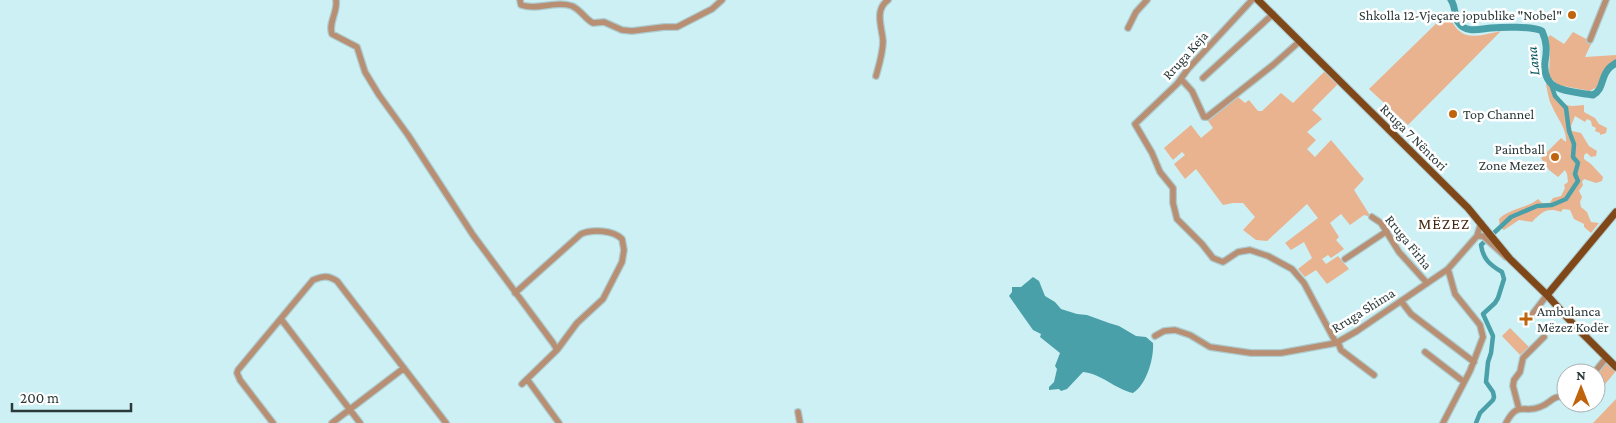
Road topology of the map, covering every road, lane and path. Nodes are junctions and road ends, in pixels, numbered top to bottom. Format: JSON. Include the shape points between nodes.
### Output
{"nodes":[{"id":1,"x":336,"y":0,"type":"edge"},
{"id":2,"x":520,"y":0,"type":"edge"},
{"id":3,"x":722,"y":0,"type":"edge"},
{"id":4,"x":888,"y":0,"type":"edge"},
{"id":5,"x":1147,"y":0,"type":"edge"},
{"id":6,"x":1252,"y":0,"type":"edge"},
{"id":7,"x":1258,"y":0,"type":"edge"},
{"id":8,"x":1606,"y":0,"type":"edge"},
{"id":9,"x":1273,"y":14,"type":"junction"},
{"id":10,"x":1128,"y":28,"type":"dead end"},
{"id":11,"x":1590,"y":40,"type":"dead end"},
{"id":12,"x":1300,"y":41,"type":"junction"},
{"id":13,"x":876,"y":76,"type":"dead end"},
{"id":14,"x":1203,"y":78,"type":"dead end"},
{"id":15,"x":1181,"y":79,"type":"junction"},
{"id":16,"x":1616,"y":212,"type":"edge"},
{"id":17,"x":1372,"y":217,"type":"dead end"},
{"id":18,"x":1481,"y":223,"type":"junction"},
{"id":19,"x":1387,"y":231,"type":"junction"},
{"id":20,"x":1477,"y":236,"type":"junction"},
{"id":21,"x":1489,"y":237,"type":"junction"},
{"id":22,"x":1345,"y":259,"type":"dead end"},
{"id":23,"x":1448,"y":269,"type":"junction"},
{"id":24,"x":1427,"y":283,"type":"junction"},
{"id":25,"x":515,"y":292,"type":"junction"},
{"id":26,"x":1547,"y":295,"type":"junction"},
{"id":27,"x":1401,"y":301,"type":"junction"},
{"id":28,"x":1531,"y":316,"type":"dead end"},
{"id":29,"x":281,"y":319,"type":"junction"},
{"id":30,"x":1155,"y":336,"type":"dead end"},
{"id":31,"x":1544,"y":337,"type":"dead end"},
{"id":32,"x":1337,"y":342,"type":"junction"},
{"id":33,"x":557,"y":350,"type":"junction"},
{"id":34,"x":1425,"y":352,"type":"dead end"},
{"id":35,"x":1606,"y":358,"type":"junction"},
{"id":36,"x":1474,"y":362,"type":"junction"},
{"id":37,"x":1602,"y":363,"type":"edge"},
{"id":38,"x":1616,"y":367,"type":"edge"},
{"id":39,"x":404,"y":368,"type":"junction"},
{"id":40,"x":1374,"y":375,"type":"dead end"},
{"id":41,"x":1464,"y":382,"type":"junction"},
{"id":42,"x":1556,"y":397,"type":"edge"},
{"id":43,"x":1519,"y":409,"type":"junction"},
{"id":44,"x":350,"y":410,"type":"junction"},
{"id":45,"x":798,"y":412,"type":"dead end"},
{"id":46,"x":273,"y":423,"type":"edge"},
{"id":47,"x":332,"y":423,"type":"edge"},
{"id":48,"x":360,"y":423,"type":"edge"},
{"id":49,"x":446,"y":423,"type":"edge"},
{"id":50,"x":559,"y":423,"type":"edge"},
{"id":51,"x":800,"y":423,"type":"edge"},
{"id":52,"x":1443,"y":423,"type":"edge"},
{"id":53,"x":1506,"y":423,"type":"edge"}],
"edges":[{"from":1,"to":25,"type":"street","via":[[332,34],[357,47],[365,72],[379,96]]},
{"from":2,"to":3,"type":"street","via":[[521,5],[530,8],[572,7],[593,23],[604,22],[632,31],[677,27],[712,9]]},
{"from":4,"to":13,"type":"street","via":[[878,17],[883,42]]},
{"from":5,"to":10,"type":"street"},
{"from":6,"to":15,"type":"street","name":"Rruga Keja"},
{"from":7,"to":9,"type":"main road","name":"Rruga 7 Nëntori"},
{"from":8,"to":11,"type":"street"},
{"from":9,"to":12,"type":"main road","name":"Rruga 7 Nëntori"},
{"from":9,"to":14,"type":"street"},
{"from":12,"to":15,"type":"street","via":[[1207,117]]},
{"from":12,"to":18,"type":"main road","name":"Rruga 7 Nëntori"},
{"from":15,"to":32,"type":"street","name":"Rruga Keja","via":[[1135,124],[1160,172],[1173,188],[1178,219],[1212,258],[1223,262],[1238,252],[1250,250],[1292,269],[1304,283]]},
{"from":16,"to":26,"type":"main road"},
{"from":17,"to":19,"type":"street","name":"Rruga Firha"},
{"from":18,"to":20,"type":"street","name":"Rruga Shima"},
{"from":18,"to":21,"type":"main road","name":"Rruga 7 Nëntori"},
{"from":19,"to":22,"type":"street"},
{"from":19,"to":24,"type":"street","name":"Rruga Firha","via":[[1399,252]]},
{"from":20,"to":21,"type":"street"},
{"from":20,"to":23,"type":"street","name":"Rruga Shima"},
{"from":21,"to":26,"type":"main road","name":"Rruga 7 Nëntori"},
{"from":23,"to":24,"type":"street","name":"Rruga Shima"},
{"from":23,"to":36,"type":"street","via":[[1455,294],[1482,331]]},
{"from":24,"to":27,"type":"street","name":"Rruga Shima"},
{"from":25,"to":33,"type":"street"},
{"from":25,"to":33,"type":"street","via":[[581,234],[604,232],[622,239],[624,256],[618,272],[602,299],[576,323]]},
{"from":26,"to":28,"type":"street"},
{"from":26,"to":35,"type":"main road","name":"Rruga 7 Nëntori"},
{"from":27,"to":32,"type":"street","name":"Rruga Shima"},
{"from":27,"to":36,"type":"street","via":[[1411,314]]},
{"from":29,"to":39,"type":"street","via":[[313,280],[330,276]]},
{"from":29,"to":44,"type":"street"},
{"from":29,"to":46,"type":"street","via":[[237,373]]},
{"from":30,"to":32,"type":"street","name":"Rruga Shima","via":[[1170,329],[1190,335],[1210,347],[1252,353],[1281,353]]},
{"from":31,"to":43,"type":"street","via":[[1523,358],[1520,372],[1514,380]]},
{"from":32,"to":40,"type":"street","via":[[1341,350]]},
{"from":33,"to":50,"type":"street","via":[[525,381]]},
{"from":34,"to":41,"type":"street"},
{"from":35,"to":37,"type":"street"},
{"from":35,"to":38,"type":"main road","name":"Rruga 7 Nëntori"},
{"from":36,"to":41,"type":"street"},
{"from":39,"to":44,"type":"street"},
{"from":39,"to":49,"type":"street"},
{"from":41,"to":52,"type":"street"},
{"from":42,"to":43,"type":"street","via":[[1538,408]]},
{"from":43,"to":53,"type":"street"},
{"from":44,"to":47,"type":"street"},
{"from":44,"to":48,"type":"street"},
{"from":45,"to":51,"type":"street"}]}
